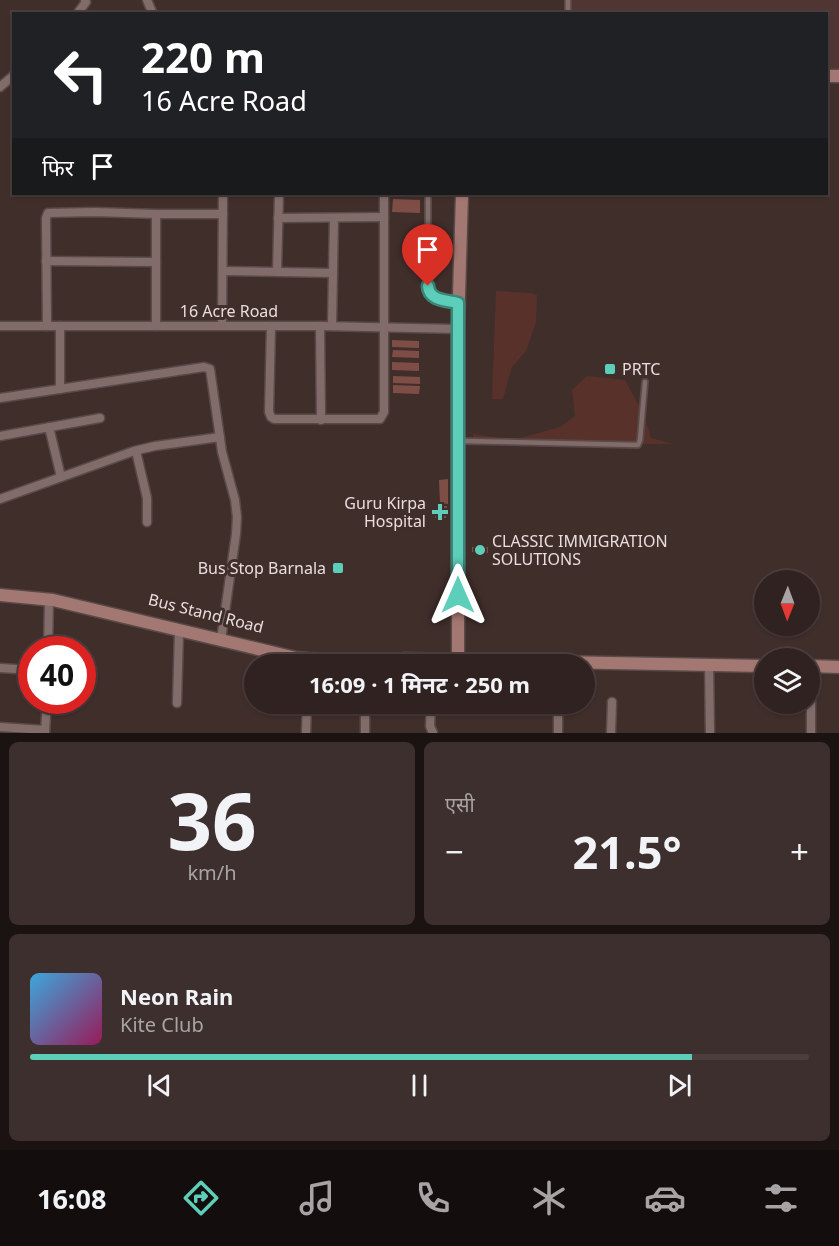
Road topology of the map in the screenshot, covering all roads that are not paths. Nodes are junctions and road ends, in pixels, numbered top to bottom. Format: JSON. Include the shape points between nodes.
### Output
{"nodes":[{"id":1,"x":12,"y":76,"type":"edge"},
{"id":2,"x":0,"y":87,"type":"edge"},
{"id":3,"x":223,"y":195,"type":"edge"},
{"id":4,"x":279,"y":195,"type":"edge"},
{"id":5,"x":384,"y":195,"type":"edge"},
{"id":6,"x":428,"y":195,"type":"edge"},
{"id":7,"x":462,"y":195,"type":"edge"},
{"id":8,"x":156,"y":214,"type":"junction"},
{"id":9,"x":223,"y":214,"type":"junction"},
{"id":10,"x":384,"y":217,"type":"junction"},
{"id":11,"x":278,"y":218,"type":"junction"},
{"id":12,"x":334,"y":218,"type":"junction"},
{"id":13,"x":46,"y":261,"type":"junction"},
{"id":14,"x":156,"y":262,"type":"junction"},
{"id":15,"x":223,"y":271,"type":"junction"},
{"id":16,"x":277,"y":272,"type":"junction"},
{"id":17,"x":333,"y":273,"type":"junction"},
{"id":18,"x":458,"y":303,"type":"junction"},
{"id":19,"x":222,"y":325,"type":"junction"},
{"id":20,"x":0,"y":326,"type":"edge"},
{"id":21,"x":46,"y":326,"type":"junction"},
{"id":22,"x":60,"y":326,"type":"junction"},
{"id":23,"x":156,"y":326,"type":"junction"},
{"id":24,"x":271,"y":326,"type":"junction"},
{"id":25,"x":320,"y":326,"type":"junction"},
{"id":26,"x":332,"y":326,"type":"junction"},
{"id":27,"x":384,"y":328,"type":"junction"},
{"id":28,"x":458,"y":329,"type":"junction"},
{"id":29,"x":645,"y":382,"type":"dead end"},
{"id":30,"x":60,"y":390,"type":"junction"},
{"id":31,"x":0,"y":398,"type":"edge"},
{"id":32,"x":100,"y":418,"type":"dead end"},
{"id":33,"x":321,"y":420,"type":"junction"},
{"id":34,"x":49,"y":427,"type":"junction"},
{"id":35,"x":0,"y":436,"type":"edge"},
{"id":36,"x":220,"y":438,"type":"junction"},
{"id":37,"x":458,"y":441,"type":"junction"},
{"id":38,"x":136,"y":451,"type":"junction"},
{"id":39,"x":61,"y":477,"type":"junction"},
{"id":40,"x":0,"y":498,"type":"edge"},
{"id":41,"x":147,"y":522,"type":"dead end"},
{"id":42,"x":0,"y":587,"type":"edge"},
{"id":43,"x":0,"y":595,"type":"edge"},
{"id":44,"x":49,"y":599,"type":"junction"},
{"id":45,"x":179,"y":631,"type":"junction"},
{"id":46,"x":48,"y":636,"type":"edge"},
{"id":47,"x":221,"y":637,"type":"junction"},
{"id":48,"x":280,"y":654,"type":"edge"},
{"id":49,"x":383,"y":654,"type":"edge"},
{"id":50,"x":458,"y":654,"type":"edge"},
{"id":51,"x":595,"y":663,"type":"edge"},
{"id":52,"x":709,"y":664,"type":"junction"},
{"id":53,"x":754,"y":666,"type":"edge"},
{"id":54,"x":820,"y":666,"type":"edge"},
{"id":55,"x":839,"y":667,"type":"edge"},
{"id":56,"x":0,"y":668,"type":"edge"},
{"id":57,"x":18,"y":669,"type":"edge"},
{"id":58,"x":612,"y":702,"type":"dead end"},
{"id":59,"x":177,"y":703,"type":"dead end"},
{"id":60,"x":46,"y":714,"type":"edge"},
{"id":61,"x":307,"y":714,"type":"edge"},
{"id":62,"x":365,"y":714,"type":"edge"},
{"id":63,"x":431,"y":714,"type":"edge"},
{"id":64,"x":558,"y":714,"type":"edge"},
{"id":65,"x":811,"y":714,"type":"edge"},
{"id":66,"x":0,"y":728,"type":"edge"},
{"id":67,"x":45,"y":731,"type":"edge"},
{"id":68,"x":306,"y":733,"type":"edge"},
{"id":69,"x":364,"y":733,"type":"edge"},
{"id":70,"x":433,"y":733,"type":"edge"},
{"id":71,"x":558,"y":733,"type":"edge"},
{"id":72,"x":611,"y":733,"type":"edge"},
{"id":73,"x":710,"y":733,"type":"edge"},
{"id":74,"x":811,"y":733,"type":"edge"}],
"edges":[{"from":1,"to":2,"type":"street"},
{"from":3,"to":9,"type":"street"},
{"from":4,"to":11,"type":"street"},
{"from":5,"to":10,"type":"street"},
{"from":6,"to":18,"type":"lane","via":[[428,292]]},
{"from":7,"to":18,"type":"street"},
{"from":8,"to":9,"type":"street"},
{"from":8,"to":13,"type":"street","via":[[50,212],[46,218]]},
{"from":8,"to":14,"type":"street"},
{"from":9,"to":15,"type":"street"},
{"from":10,"to":12,"type":"street"},
{"from":10,"to":27,"type":"street"},
{"from":11,"to":12,"type":"street"},
{"from":11,"to":16,"type":"street"},
{"from":12,"to":17,"type":"street"},
{"from":13,"to":14,"type":"street"},
{"from":13,"to":21,"type":"street"},
{"from":14,"to":23,"type":"street"},
{"from":15,"to":16,"type":"street"},
{"from":15,"to":19,"type":"street"},
{"from":16,"to":17,"type":"street"},
{"from":17,"to":26,"type":"street"},
{"from":18,"to":28,"type":"street"},
{"from":19,"to":23,"type":"street","name":"16 Acre Road"},
{"from":19,"to":24,"type":"street","name":"16 Acre Road"},
{"from":20,"to":21,"type":"street","name":"16 Acre Road"},
{"from":21,"to":22,"type":"street","name":"16 Acre Road"},
{"from":22,"to":23,"type":"street","name":"16 Acre Road"},
{"from":22,"to":30,"type":"street"},
{"from":24,"to":25,"type":"street","name":"16 Acre Road"},
{"from":24,"to":33,"type":"street","via":[[269,415],[274,419]]},
{"from":25,"to":26,"type":"street","name":"16 Acre Road"},
{"from":25,"to":33,"type":"street"},
{"from":26,"to":27,"type":"street","name":"16 Acre Road"},
{"from":27,"to":28,"type":"street","name":"16 Acre Road"},
{"from":27,"to":33,"type":"street","via":[[383,416]]},
{"from":28,"to":37,"type":"street"},
{"from":29,"to":37,"type":"lane","via":[[638,445]]},
{"from":30,"to":31,"type":"street"},
{"from":30,"to":36,"type":"street","via":[[208,368],[212,372]]},
{"from":32,"to":34,"type":"street"},
{"from":34,"to":35,"type":"street"},
{"from":34,"to":39,"type":"street"},
{"from":36,"to":38,"type":"street"},
{"from":36,"to":47,"type":"street","via":[[237,517]]},
{"from":37,"to":50,"type":"street"},
{"from":38,"to":39,"type":"street"},
{"from":38,"to":41,"type":"street","via":[[147,498]]},
{"from":39,"to":40,"type":"street"},
{"from":42,"to":47,"type":"street","name":"Bus Stand Road","via":[[58,593]]},
{"from":43,"to":44,"type":"street","name":"Bus Stand Road"},
{"from":44,"to":45,"type":"street","name":"Bus Stand Road"},
{"from":44,"to":46,"type":"street"},
{"from":45,"to":47,"type":"street","name":"Bus Stand Road"},
{"from":45,"to":59,"type":"street"},
{"from":47,"to":48,"type":"street","name":"Bus Stand Road"},
{"from":47,"to":49,"type":"street","name":"Bus Stand Road","via":[[313,652]]},
{"from":51,"to":52,"type":"street","name":"Bus Stand Road"},
{"from":52,"to":53,"type":"street","name":"Bus Stand Road"},
{"from":52,"to":73,"type":"street"},
{"from":54,"to":55,"type":"street"},
{"from":56,"to":57,"type":"street"},
{"from":58,"to":72,"type":"street"},
{"from":60,"to":67,"type":"street"},
{"from":61,"to":68,"type":"street"},
{"from":62,"to":69,"type":"street"},
{"from":63,"to":70,"type":"street"},
{"from":64,"to":71,"type":"street"},
{"from":65,"to":74,"type":"street"},
{"from":66,"to":67,"type":"street"}]}
